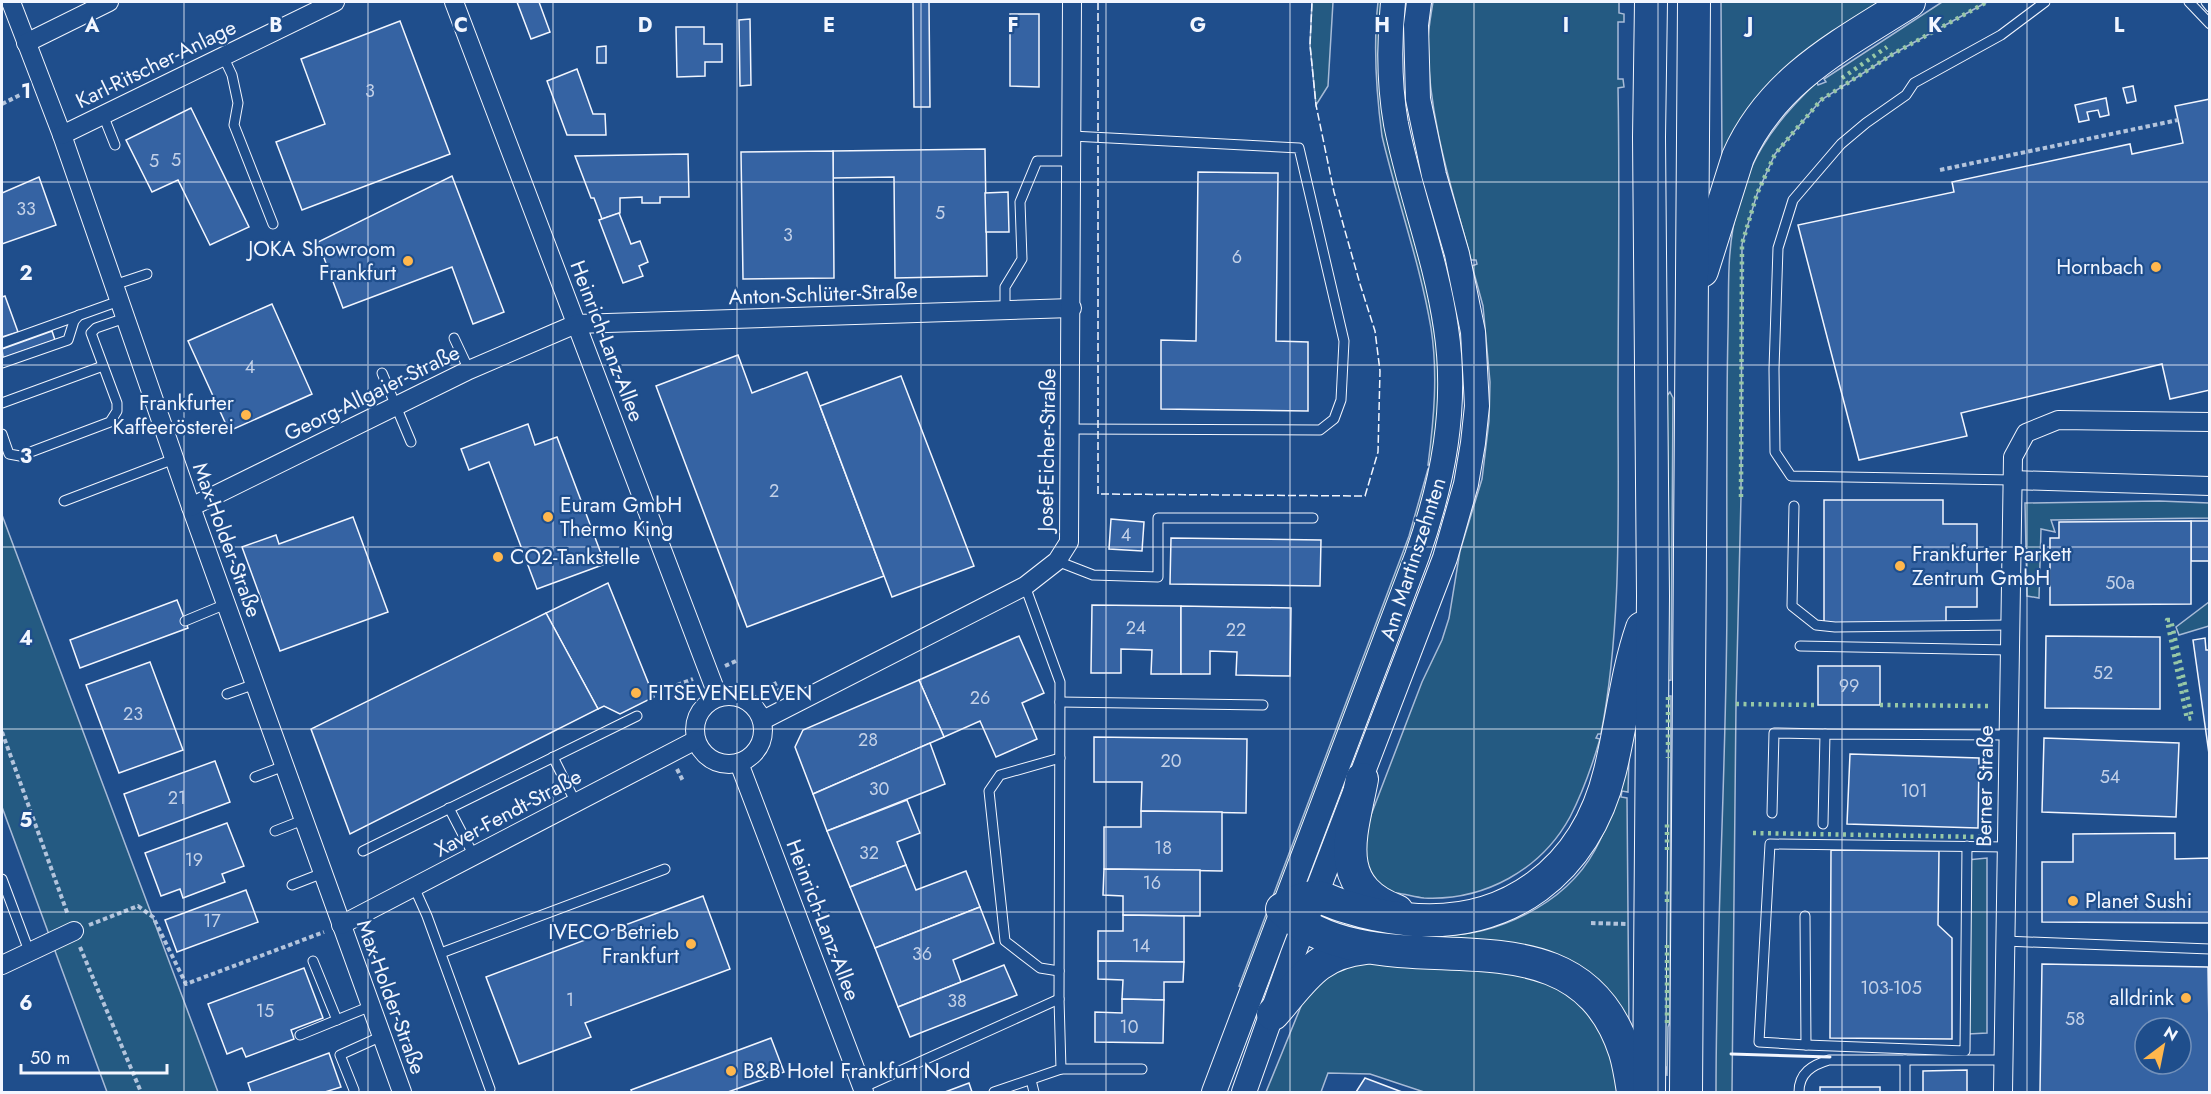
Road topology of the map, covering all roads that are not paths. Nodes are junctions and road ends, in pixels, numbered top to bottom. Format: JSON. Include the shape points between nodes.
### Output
{"nodes":[{"id":1,"x":11,"y":2,"type":"edge"},
{"id":2,"x":109,"y":2,"type":"edge"},
{"id":3,"x":335,"y":2,"type":"edge"},
{"id":4,"x":454,"y":2,"type":"edge"},
{"id":5,"x":1072,"y":2,"type":"edge"},
{"id":6,"x":1393,"y":2,"type":"edge"},
{"id":7,"x":1419,"y":2,"type":"edge"},
{"id":8,"x":1651,"y":2,"type":"edge"},
{"id":9,"x":1694,"y":2,"type":"edge"},
{"id":10,"x":1909,"y":2,"type":"edge"},
{"id":11,"x":2045,"y":2,"type":"edge"},
{"id":12,"x":2189,"y":2,"type":"edge"},
{"id":13,"x":2206,"y":2,"type":"edge"},
{"id":14,"x":2210,"y":8,"type":"edge"},
{"id":15,"x":2210,"y":24,"type":"edge"},
{"id":16,"x":26,"y":42,"type":"junction"},
{"id":17,"x":223,"y":56,"type":"junction"},
{"id":18,"x":103,"y":115,"type":"junction"},
{"id":19,"x":62,"y":135,"type":"junction"},
{"id":20,"x":1072,"y":136,"type":"junction"},
{"id":21,"x":115,"y":145,"type":"dead end"},
{"id":22,"x":1072,"y":161,"type":"junction"},
{"id":23,"x":273,"y":224,"type":"dead end"},
{"id":24,"x":147,"y":274,"type":"dead end"},
{"id":25,"x":119,"y":302,"type":"junction"},
{"id":26,"x":1692,"y":303,"type":"junction"},
{"id":27,"x":1072,"y":308,"type":"junction"},
{"id":28,"x":1005,"y":310,"type":"junction"},
{"id":29,"x":80,"y":315,"type":"junction"},
{"id":30,"x":576,"y":324,"type":"junction"},
{"id":31,"x":454,"y":338,"type":"dead end"},
{"id":32,"x":2,"y":343,"type":"edge"},
{"id":33,"x":2,"y":363,"type":"edge"},
{"id":34,"x":102,"y":366,"type":"junction"},
{"id":35,"x":469,"y":370,"type":"junction"},
{"id":36,"x":382,"y":373,"type":"dead end"},
{"id":37,"x":2,"y":403,"type":"edge"},
{"id":38,"x":397,"y":406,"type":"junction"},
{"id":39,"x":2210,"y":422,"type":"edge"},
{"id":40,"x":1070,"y":429,"type":"junction"},
{"id":41,"x":2,"y":434,"type":"edge"},
{"id":42,"x":411,"y":442,"type":"dead end"},
{"id":43,"x":174,"y":459,"type":"junction"},
{"id":44,"x":2012,"y":480,"type":"junction"},
{"id":45,"x":2210,"y":486,"type":"edge"},
{"id":46,"x":64,"y":501,"type":"dead end"},
{"id":47,"x":1794,"y":506,"type":"dead end"},
{"id":48,"x":191,"y":507,"type":"junction"},
{"id":49,"x":1313,"y":518,"type":"dead end"},
{"id":50,"x":1057,"y":561,"type":"junction"},
{"id":51,"x":1025,"y":586,"type":"junction"},
{"id":52,"x":1653,"y":596,"type":"junction"},
{"id":53,"x":226,"y":604,"type":"junction"},
{"id":54,"x":185,"y":621,"type":"dead end"},
{"id":55,"x":2010,"y":625,"type":"junction"},
{"id":56,"x":1800,"y":646,"type":"dead end"},
{"id":57,"x":2010,"y":650,"type":"junction"},
{"id":58,"x":255,"y":684,"type":"junction"},
{"id":59,"x":227,"y":694,"type":"dead end"},
{"id":60,"x":718,"y":697,"type":"junction"},
{"id":61,"x":1060,"y":702,"type":"junction"},
{"id":62,"x":1263,"y":705,"type":"dead end"},
{"id":63,"x":637,"y":716,"type":"dead end"},
{"id":64,"x":763,"y":720,"type":"junction"},
{"id":65,"x":1825,"y":734,"type":"junction"},
{"id":66,"x":2008,"y":735,"type":"junction"},
{"id":67,"x":696,"y":740,"type":"junction"},
{"id":68,"x":553,"y":757,"type":"junction"},
{"id":69,"x":1060,"y":758,"type":"junction"},
{"id":70,"x":739,"y":764,"type":"junction"},
{"id":71,"x":284,"y":766,"type":"junction"},
{"id":72,"x":255,"y":777,"type":"dead end"},
{"id":73,"x":1362,"y":779,"type":"junction"},
{"id":74,"x":576,"y":803,"type":"junction"},
{"id":75,"x":449,"y":808,"type":"junction"},
{"id":76,"x":1772,"y":813,"type":"dead end"},
{"id":77,"x":303,"y":820,"type":"junction"},
{"id":78,"x":1823,"y":824,"type":"dead end"},
{"id":79,"x":275,"y":831,"type":"dead end"},
{"id":80,"x":1967,"y":846,"type":"junction"},
{"id":81,"x":2006,"y":847,"type":"junction"},
{"id":82,"x":363,"y":851,"type":"dead end"},
{"id":83,"x":474,"y":856,"type":"junction"},
{"id":84,"x":665,"y":869,"type":"dead end"},
{"id":85,"x":323,"y":873,"type":"junction"},
{"id":86,"x":2,"y":879,"type":"edge"},
{"id":87,"x":292,"y":885,"type":"dead end"},
{"id":88,"x":414,"y":887,"type":"junction"},
{"id":89,"x":1316,"y":897,"type":"junction"},
{"id":90,"x":1805,"y":916,"type":"dead end"},
{"id":91,"x":1294,"y":918,"type":"junction"},
{"id":92,"x":1423,"y":921,"type":"junction"},
{"id":93,"x":341,"y":925,"type":"junction"},
{"id":94,"x":74,"y":931,"type":"road end"},
{"id":95,"x":2005,"y":941,"type":"junction"},
{"id":96,"x":1369,"y":948,"type":"junction"},
{"id":97,"x":2210,"y":949,"type":"edge"},
{"id":98,"x":29,"y":951,"type":"junction"},
{"id":99,"x":441,"y":953,"type":"junction"},
{"id":100,"x":313,"y":961,"type":"dead end"},
{"id":101,"x":2,"y":965,"type":"edge"},
{"id":102,"x":1059,"y":971,"type":"junction"},
{"id":103,"x":1059,"y":999,"type":"junction"},
{"id":104,"x":371,"y":1006,"type":"junction"},
{"id":105,"x":1273,"y":1014,"type":"junction"},
{"id":106,"x":338,"y":1020,"type":"junction"},
{"id":107,"x":300,"y":1035,"type":"dead end"},
{"id":108,"x":382,"y":1036,"type":"junction"},
{"id":109,"x":1806,"y":1045,"type":"junction"},
{"id":110,"x":1905,"y":1060,"type":"junction"},
{"id":111,"x":2004,"y":1060,"type":"junction"},
{"id":112,"x":1061,"y":1069,"type":"junction"},
{"id":113,"x":1142,"y":1069,"type":"dead end"},
{"id":114,"x":1031,"y":1080,"type":"junction"},
{"id":115,"x":490,"y":1089,"type":"dead end"},
{"id":116,"x":354,"y":1090,"type":"dead end"},
{"id":117,"x":860,"y":1091,"type":"edge"},
{"id":118,"x":402,"y":1092,"type":"edge"},
{"id":119,"x":994,"y":1092,"type":"edge"},
{"id":120,"x":1034,"y":1092,"type":"edge"},
{"id":121,"x":1214,"y":1092,"type":"edge"},
{"id":122,"x":1244,"y":1092,"type":"edge"},
{"id":123,"x":1633,"y":1092,"type":"edge"},
{"id":124,"x":1649,"y":1092,"type":"edge"},
{"id":125,"x":1686,"y":1092,"type":"edge"},
{"id":126,"x":1799,"y":1092,"type":"edge"},
{"id":127,"x":1905,"y":1092,"type":"edge"},
{"id":128,"x":2003,"y":1092,"type":"edge"}],
"edges":[{"from":1,"to":16,"type":"street","name":"Max-Holder-Straße"},
{"from":2,"to":16,"type":"street"},
{"from":3,"to":17,"type":"street","name":"Karl-Ritscher-Anlage"},
{"from":4,"to":30,"type":"street","name":"Heinrich-Lanz-Allee"},
{"from":5,"to":20,"type":"street","name":"Josef-Eicher-Straße"},
{"from":6,"to":91,"type":"main road","name":"Am Martinszehnten","via":[[1390,73],[1396,122],[1446,328],[1451,397],[1448,441],[1433,510],[1305,855]]},
{"from":7,"to":73,"type":"main road","name":"Am Martinszehnten","via":[[1418,99],[1466,294],[1473,332],[1477,406],[1467,484],[1454,530]]},
{"from":8,"to":52,"type":"highway"},
{"from":9,"to":26,"type":"highway"},
{"from":10,"to":26,"type":"highway","via":[[1792,81],[1754,125],[1730,180]]},
{"from":11,"to":44,"type":"lane","via":[[2001,35],[1914,83],[1906,95],[1841,144],[1792,200],[1778,248],[1773,369],[1775,452],[1791,476]]},
{"from":12,"to":15,"type":"lane"},
{"from":13,"to":14,"type":"lane"},
{"from":16,"to":19,"type":"street","name":"Max-Holder-Straße"},
{"from":17,"to":18,"type":"street","name":"Karl-Ritscher-Anlage"},
{"from":17,"to":23,"type":"lane","via":[[238,103],[234,125]]},
{"from":18,"to":19,"type":"street","name":"Karl-Ritscher-Anlage"},
{"from":18,"to":21,"type":"lane"},
{"from":19,"to":25,"type":"street","name":"Max-Holder-Straße"},
{"from":20,"to":22,"type":"street","name":"Josef-Eicher-Straße"},
{"from":20,"to":40,"type":"lane","via":[[1299,148],[1344,341],[1341,400],[1334,419],[1320,430]]},
{"from":22,"to":27,"type":"street","name":"Josef-Eicher-Straße"},
{"from":22,"to":28,"type":"lane","via":[[1037,161],[1020,202],[1022,259],[1005,287]]},
{"from":24,"to":25,"type":"lane"},
{"from":25,"to":29,"type":"lane"},
{"from":25,"to":34,"type":"lane","via":[[91,333]]},
{"from":25,"to":43,"type":"street","name":"Max-Holder-Straße"},
{"from":26,"to":125,"type":"highway"},
{"from":27,"to":28,"type":"street","name":"Anton-Schlüter-Straße"},
{"from":27,"to":40,"type":"street","name":"Josef-Eicher-Straße"},
{"from":28,"to":30,"type":"street","name":"Anton-Schlüter-Straße"},
{"from":29,"to":32,"type":"lane"},
{"from":29,"to":33,"type":"lane","via":[[68,340]]},
{"from":30,"to":35,"type":"street","name":"Georg-Allgaier-Straße"},
{"from":30,"to":60,"type":"street","name":"Heinrich-Lanz-Allee"},
{"from":31,"to":35,"type":"lane"},
{"from":34,"to":37,"type":"lane"},
{"from":34,"to":41,"type":"lane","via":[[118,407],[110,423],[20,456],[9,454]]},
{"from":35,"to":38,"type":"street","name":"Georg-Allgaier-Straße"},
{"from":36,"to":38,"type":"lane"},
{"from":38,"to":42,"type":"lane"},
{"from":38,"to":48,"type":"street","name":"Georg-Allgaier-Straße"},
{"from":39,"to":44,"type":"street","name":"Berner Straße","via":[[2058,420],[2026,433],[2013,457]]},
{"from":40,"to":50,"type":"street","name":"Josef-Eicher-Straße","via":[[1069,542]]},
{"from":43,"to":46,"type":"lane"},
{"from":43,"to":48,"type":"street","name":"Max-Holder-Straße"},
{"from":44,"to":45,"type":"street"},
{"from":44,"to":55,"type":"street","name":"Berner Straße"},
{"from":47,"to":55,"type":"lane","via":[[1792,606],[1816,625]]},
{"from":48,"to":53,"type":"street","name":"Max-Holder-Straße"},
{"from":49,"to":50,"type":"lane","via":[[1158,518],[1158,577],[1093,575]]},
{"from":50,"to":51,"type":"street","name":"Josef-Eicher-Straße"},
{"from":51,"to":61,"type":"lane","via":[[1060,682]]},
{"from":51,"to":64,"type":"street","name":"Josef-Eicher-Straße"},
{"from":52,"to":92,"type":"highway","via":[[1627,682],[1610,773],[1587,829],[1573,851],[1545,882],[1508,903],[1466,917]]},
{"from":52,"to":124,"type":"highway"},
{"from":53,"to":54,"type":"lane"},
{"from":53,"to":58,"type":"street","name":"Max-Holder-Straße"},
{"from":55,"to":57,"type":"street","name":"Berner Straße"},
{"from":56,"to":57,"type":"lane"},
{"from":57,"to":66,"type":"street","name":"Berner Straße"},
{"from":58,"to":59,"type":"lane"},
{"from":58,"to":71,"type":"street","name":"Max-Holder-Straße"},
{"from":60,"to":64,"type":"street","via":[[743,698]]},
{"from":60,"to":67,"type":"street","via":[[700,712]]},
{"from":61,"to":62,"type":"lane"},
{"from":61,"to":69,"type":"lane"},
{"from":63,"to":68,"type":"lane"},
{"from":64,"to":70,"type":"street","via":[[760,747]]},
{"from":65,"to":66,"type":"lane"},
{"from":65,"to":76,"type":"lane","via":[[1774,732]]},
{"from":65,"to":78,"type":"lane"},
{"from":66,"to":81,"type":"street","name":"Berner Straße"},
{"from":67,"to":70,"type":"street","via":[[711,759]]},
{"from":67,"to":74,"type":"street","name":"Xaver-Fendt-Straße"},
{"from":68,"to":74,"type":"lane"},
{"from":68,"to":75,"type":"lane"},
{"from":69,"to":102,"type":"lane"},
{"from":69,"to":102,"type":"lane","via":[[1000,775],[989,791],[1005,941],[1040,968]]},
{"from":70,"to":117,"type":"street","name":"Heinrich-Lanz-Allee"},
{"from":71,"to":72,"type":"lane"},
{"from":71,"to":77,"type":"street","name":"Max-Holder-Straße"},
{"from":73,"to":89,"type":"main road","name":"Am Martinszehnten"},
{"from":73,"to":92,"type":"highway","via":[[1350,852],[1354,876],[1369,896],[1381,904]]},
{"from":74,"to":83,"type":"street","name":"Xaver-Fendt-Straße"},
{"from":75,"to":82,"type":"lane"},
{"from":75,"to":83,"type":"lane"},
{"from":77,"to":79,"type":"lane"},
{"from":77,"to":85,"type":"street","name":"Max-Holder-Straße"},
{"from":80,"to":81,"type":"lane"},
{"from":80,"to":109,"type":"lane","via":[[1965,1051]]},
{"from":80,"to":109,"type":"lane","via":[[1770,844],[1759,1042]]},
{"from":81,"to":95,"type":"street","name":"Berner Straße"},
{"from":83,"to":88,"type":"street","name":"Xaver-Fendt-Straße"},
{"from":84,"to":99,"type":"lane"},
{"from":85,"to":87,"type":"lane"},
{"from":85,"to":93,"type":"street","name":"Max-Holder-Straße"},
{"from":86,"to":98,"type":"lane"},
{"from":88,"to":93,"type":"street","name":"Xaver-Fendt-Straße"},
{"from":88,"to":99,"type":"lane"},
{"from":89,"to":91,"type":"highway","via":[[1300,901]]},
{"from":89,"to":92,"type":"highway","via":[[1389,917]]},
{"from":90,"to":109,"type":"lane"},
{"from":91,"to":96,"type":"highway","via":[[1337,940]]},
{"from":91,"to":105,"type":"main road","name":"Am Martinszehnten","via":[[1293,954]]},
{"from":91,"to":121,"type":"main road","name":"Am Martinszehnten"},
{"from":93,"to":104,"type":"street","name":"Max-Holder-Straße"},
{"from":94,"to":98,"type":"street"},
{"from":95,"to":97,"type":"lane"},
{"from":95,"to":111,"type":"street","name":"Berner Straße"},
{"from":96,"to":105,"type":"highway","via":[[1349,950],[1322,960]]},
{"from":96,"to":123,"type":"highway","via":[[1512,958],[1553,969],[1588,991],[1602,1007],[1626,1054]]},
{"from":98,"to":101,"type":"street"},
{"from":99,"to":115,"type":"lane"},
{"from":100,"to":106,"type":"lane"},
{"from":102,"to":103,"type":"lane"},
{"from":103,"to":112,"type":"lane"},
{"from":103,"to":117,"type":"lane"},
{"from":104,"to":106,"type":"lane"},
{"from":104,"to":108,"type":"street","name":"Max-Holder-Straße"},
{"from":105,"to":122,"type":"main road","name":"Am Martinszehnten"},
{"from":106,"to":107,"type":"lane"},
{"from":108,"to":116,"type":"lane","via":[[340,1055]]},
{"from":108,"to":118,"type":"street","name":"Max-Holder-Straße"},
{"from":110,"to":111,"type":"lane"},
{"from":110,"to":126,"type":"lane","via":[[1829,1060],[1815,1064],[1805,1072]]},
{"from":110,"to":127,"type":"lane"},
{"from":111,"to":128,"type":"street","name":"Berner Straße"},
{"from":112,"to":113,"type":"lane"},
{"from":112,"to":114,"type":"lane"},
{"from":114,"to":119,"type":"lane"},
{"from":114,"to":120,"type":"lane"}]}
